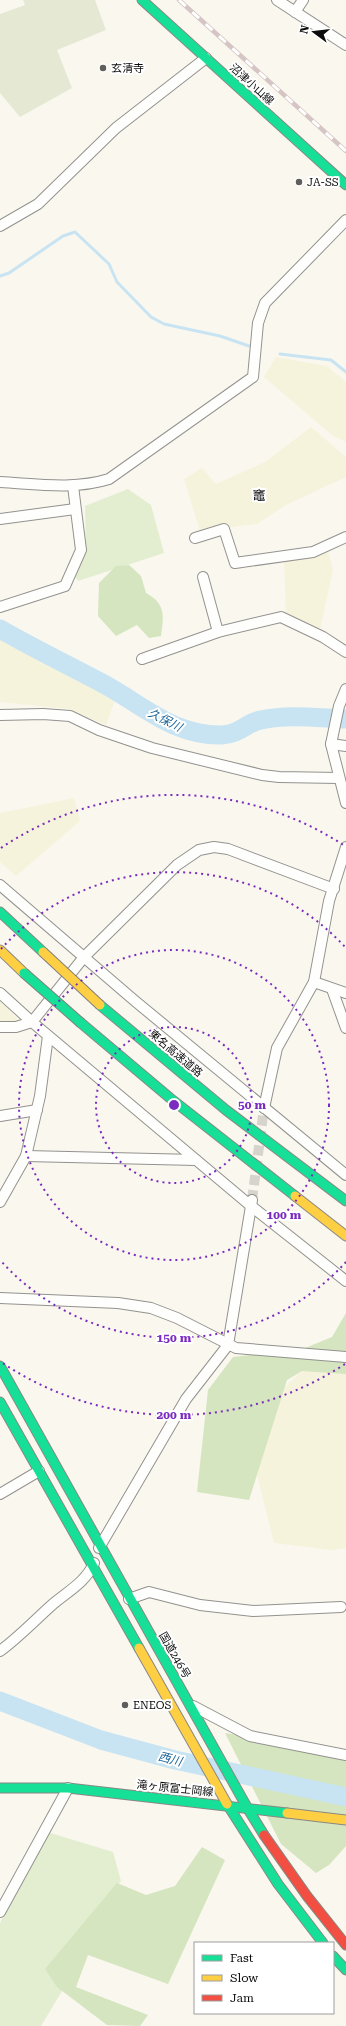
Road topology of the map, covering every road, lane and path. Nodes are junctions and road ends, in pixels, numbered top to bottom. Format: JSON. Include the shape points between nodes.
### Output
{"nodes":[{"id":1,"x":142,"y":0,"type":"edge"},
{"id":2,"x":276,"y":0,"type":"edge"},
{"id":3,"x":302,"y":0,"type":"edge"},
{"id":4,"x":295,"y":12,"type":"junction"},
{"id":5,"x":346,"y":45,"type":"edge"},
{"id":6,"x":206,"y":58,"type":"junction"},
{"id":7,"x":346,"y":185,"type":"edge"},
{"id":8,"x":346,"y":220,"type":"edge"},
{"id":9,"x":0,"y":226,"type":"edge"},
{"id":10,"x":0,"y":482,"type":"edge"},
{"id":11,"x":73,"y":486,"type":"junction"},
{"id":12,"x":75,"y":509,"type":"junction"},
{"id":13,"x":0,"y":520,"type":"edge"},
{"id":14,"x":346,"y":537,"type":"edge"},
{"id":15,"x":195,"y":538,"type":"dead end"},
{"id":16,"x":203,"y":577,"type":"dead end"},
{"id":17,"x":0,"y":607,"type":"edge"},
{"id":18,"x":218,"y":632,"type":"junction"},
{"id":19,"x":346,"y":652,"type":"edge"},
{"id":20,"x":142,"y":659,"type":"dead end"},
{"id":21,"x":346,"y":689,"type":"edge"},
{"id":22,"x":0,"y":715,"type":"edge"},
{"id":23,"x":331,"y":744,"type":"junction"},
{"id":24,"x":346,"y":746,"type":"edge"},
{"id":25,"x":339,"y":778,"type":"junction"},
{"id":26,"x":346,"y":803,"type":"edge"},
{"id":27,"x":346,"y":847,"type":"edge"},
{"id":28,"x":0,"y":885,"type":"edge"},
{"id":29,"x":334,"y":889,"type":"junction"},
{"id":30,"x":0,"y":912,"type":"edge"},
{"id":31,"x":0,"y":950,"type":"edge"},
{"id":32,"x":84,"y":957,"type":"junction"},
{"id":33,"x":314,"y":982,"type":"junction"},
{"id":34,"x":332,"y":988,"type":"junction"},
{"id":35,"x":0,"y":993,"type":"edge"},
{"id":36,"x":346,"y":993,"type":"edge"},
{"id":37,"x":32,"y":1022,"type":"junction"},
{"id":38,"x":0,"y":1028,"type":"edge"},
{"id":39,"x":346,"y":1028,"type":"edge"},
{"id":40,"x":48,"y":1036,"type":"junction"},
{"id":41,"x":264,"y":1108,"type":"junction"},
{"id":42,"x":37,"y":1110,"type":"junction"},
{"id":43,"x":0,"y":1116,"type":"edge"},
{"id":44,"x":26,"y":1156,"type":"junction"},
{"id":45,"x":196,"y":1160,"type":"junction"},
{"id":46,"x":346,"y":1175,"type":"edge"},
{"id":47,"x":346,"y":1201,"type":"edge"},
{"id":48,"x":0,"y":1202,"type":"edge"},
{"id":49,"x":251,"y":1202,"type":"junction"},
{"id":50,"x":346,"y":1236,"type":"edge"},
{"id":51,"x":346,"y":1281,"type":"edge"},
{"id":52,"x":0,"y":1298,"type":"edge"},
{"id":53,"x":228,"y":1345,"type":"junction"},
{"id":54,"x":346,"y":1357,"type":"edge"},
{"id":55,"x":0,"y":1366,"type":"edge"},
{"id":56,"x":0,"y":1402,"type":"edge"},
{"id":57,"x":39,"y":1471,"type":"junction"},
{"id":58,"x":0,"y":1494,"type":"edge"},
{"id":59,"x":100,"y":1546,"type":"junction"},
{"id":60,"x":93,"y":1566,"type":"junction"},
{"id":61,"x":129,"y":1599,"type":"junction"},
{"id":62,"x":341,"y":1608,"type":"dead end"},
{"id":63,"x":0,"y":1651,"type":"edge"},
{"id":64,"x":189,"y":1704,"type":"junction"},
{"id":65,"x":346,"y":1755,"type":"edge"},
{"id":66,"x":0,"y":1788,"type":"edge"},
{"id":67,"x":68,"y":1788,"type":"junction"},
{"id":68,"x":228,"y":1805,"type":"junction"},
{"id":69,"x":248,"y":1809,"type":"junction"},
{"id":70,"x":346,"y":1820,"type":"edge"},
{"id":71,"x":0,"y":1912,"type":"edge"},
{"id":72,"x":322,"y":1942,"type":"edge"},
{"id":73,"x":346,"y":1946,"type":"edge"},
{"id":74,"x":334,"y":1957,"type":"edge"},
{"id":75,"x":346,"y":1970,"type":"edge"}],
"edges":[{"from":1,"to":6,"type":"main road","name":"沼津小山線"},
{"from":2,"to":4,"type":"street"},
{"from":3,"to":4,"type":"street"},
{"from":4,"to":5,"type":"street"},
{"from":6,"to":7,"type":"main road","name":"沼津小山線"},
{"from":6,"to":9,"type":"street","via":[[116,128],[38,204]]},
{"from":8,"to":11,"type":"street","via":[[265,303],[258,324],[253,377],[109,479]]},
{"from":10,"to":11,"type":"street"},
{"from":11,"to":12,"type":"street"},
{"from":12,"to":13,"type":"street"},
{"from":12,"to":17,"type":"street","via":[[81,550],[65,586]]},
{"from":14,"to":15,"type":"street","via":[[313,552],[235,563],[224,529]]},
{"from":16,"to":18,"type":"street"},
{"from":18,"to":19,"type":"street","via":[[281,617],[323,637]]},
{"from":18,"to":20,"type":"street"},
{"from":21,"to":23,"type":"street","via":[[339,706]]},
{"from":22,"to":25,"type":"street","via":[[70,716],[99,730],[152,748],[262,775]]},
{"from":23,"to":24,"type":"street"},
{"from":23,"to":25,"type":"street"},
{"from":25,"to":26,"type":"street"},
{"from":27,"to":29,"type":"street"},
{"from":28,"to":32,"type":"street"},
{"from":29,"to":32,"type":"street","via":[[228,849],[214,847],[199,850],[177,864]]},
{"from":29,"to":33,"type":"street","via":[[329,901]]},
{"from":30,"to":47,"type":"main road","name":"東名高速道路","bridge":true,"via":[[100,1005],[226,1110]]},
{"from":31,"to":50,"type":"main road","bridge":true,"via":[[170,1098]]},
{"from":32,"to":37,"type":"street"},
{"from":32,"to":41,"type":"street"},
{"from":33,"to":34,"type":"street"},
{"from":33,"to":41,"type":"street","via":[[277,1048]]},
{"from":34,"to":36,"type":"street"},
{"from":34,"to":39,"type":"street"},
{"from":35,"to":37,"type":"street"},
{"from":37,"to":38,"type":"street"},
{"from":37,"to":40,"type":"street"},
{"from":40,"to":42,"type":"street"},
{"from":40,"to":45,"type":"street"},
{"from":41,"to":46,"type":"street"},
{"from":42,"to":43,"type":"street"},
{"from":42,"to":44,"type":"street"},
{"from":44,"to":45,"type":"street"},
{"from":44,"to":48,"type":"street"},
{"from":45,"to":49,"type":"street"},
{"from":49,"to":51,"type":"street"},
{"from":49,"to":53,"type":"street"},
{"from":52,"to":53,"type":"street","via":[[118,1303],[151,1308],[177,1318]]},
{"from":53,"to":54,"type":"street","via":[[236,1348]]},
{"from":53,"to":59,"type":"street","via":[[186,1399]]},
{"from":55,"to":59,"type":"main road","name":"国道246号"},
{"from":56,"to":57,"type":"main road"},
{"from":57,"to":58,"type":"street"},
{"from":57,"to":60,"type":"main road"},
{"from":59,"to":60,"type":"street"},
{"from":59,"to":61,"type":"main road","name":"国道246号"},
{"from":60,"to":63,"type":"street","via":[[73,1590],[54,1603]]},
{"from":60,"to":68,"type":"main road"},
{"from":61,"to":62,"type":"street","via":[[149,1592],[200,1605],[253,1611]]},
{"from":61,"to":64,"type":"main road","name":"国道246号"},
{"from":64,"to":65,"type":"street","via":[[250,1736]]},
{"from":64,"to":69,"type":"main road","name":"国道246号"},
{"from":66,"to":67,"type":"main road","name":"滝ヶ原富士岡線"},
{"from":67,"to":68,"type":"main road","name":"滝ヶ原富士岡線"},
{"from":67,"to":71,"type":"street"},
{"from":68,"to":69,"type":"main road","name":"滝ヶ原富士岡線"},
{"from":68,"to":72,"type":"main road","via":[[278,1884]]},
{"from":69,"to":70,"type":"main road","name":"滝ヶ原富士岡線"},
{"from":69,"to":73,"type":"main road","name":"国道246号","via":[[285,1867]]},
{"from":74,"to":75,"type":"main road"}]}
